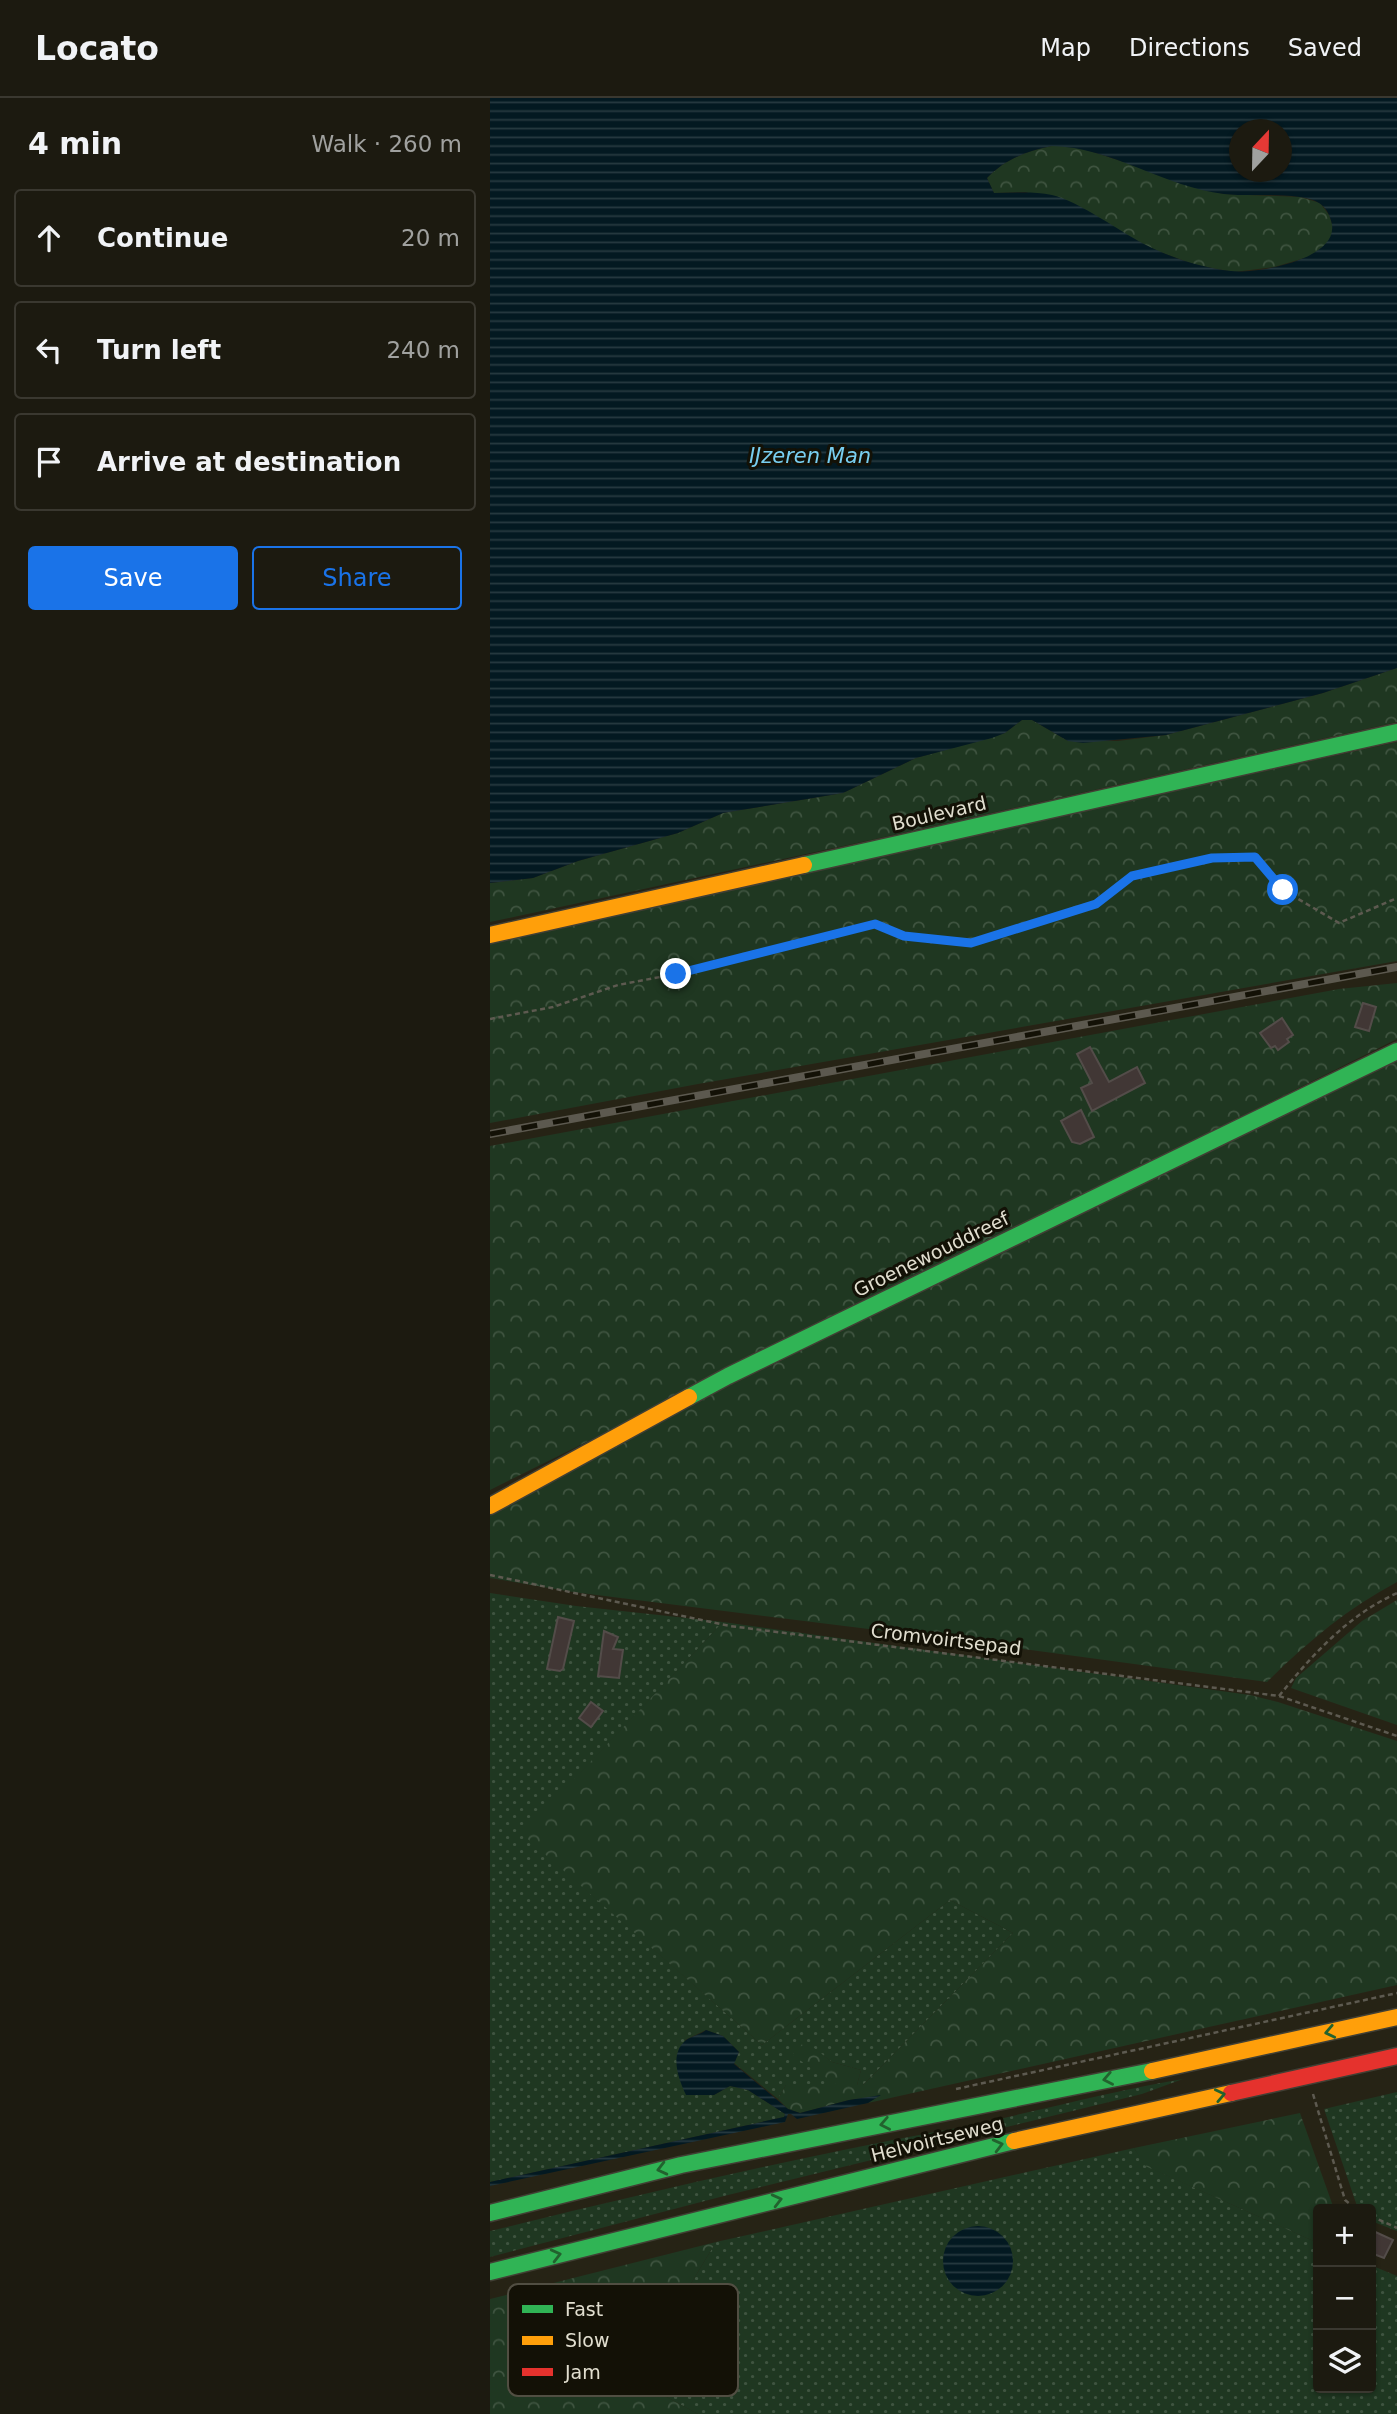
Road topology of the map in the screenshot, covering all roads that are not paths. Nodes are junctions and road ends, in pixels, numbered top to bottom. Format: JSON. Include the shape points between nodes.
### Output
{"nodes":[{"id":1,"x":1397,"y":732,"type":"edge"},
{"id":2,"x":490,"y":934,"type":"edge"},
{"id":3,"x":1397,"y":1051,"type":"edge"},
{"id":4,"x":490,"y":1506,"type":"edge"},
{"id":5,"x":1397,"y":2017,"type":"edge"},
{"id":6,"x":1397,"y":2056,"type":"edge"},
{"id":7,"x":490,"y":2213,"type":"edge"},
{"id":8,"x":490,"y":2272,"type":"edge"}],
"edges":[{"from":1,"to":2,"type":"street","name":"Boulevard"},
{"from":3,"to":4,"type":"street","name":"Groenewouddreef","via":[[729,1376]]},
{"from":5,"to":7,"type":"street","name":"Helvoirtseweg","one_way":true,"via":[[681,2165]]},
{"from":8,"to":6,"type":"street","name":"Helvoirtseweg","one_way":true,"via":[[1019,2140]]}]}
